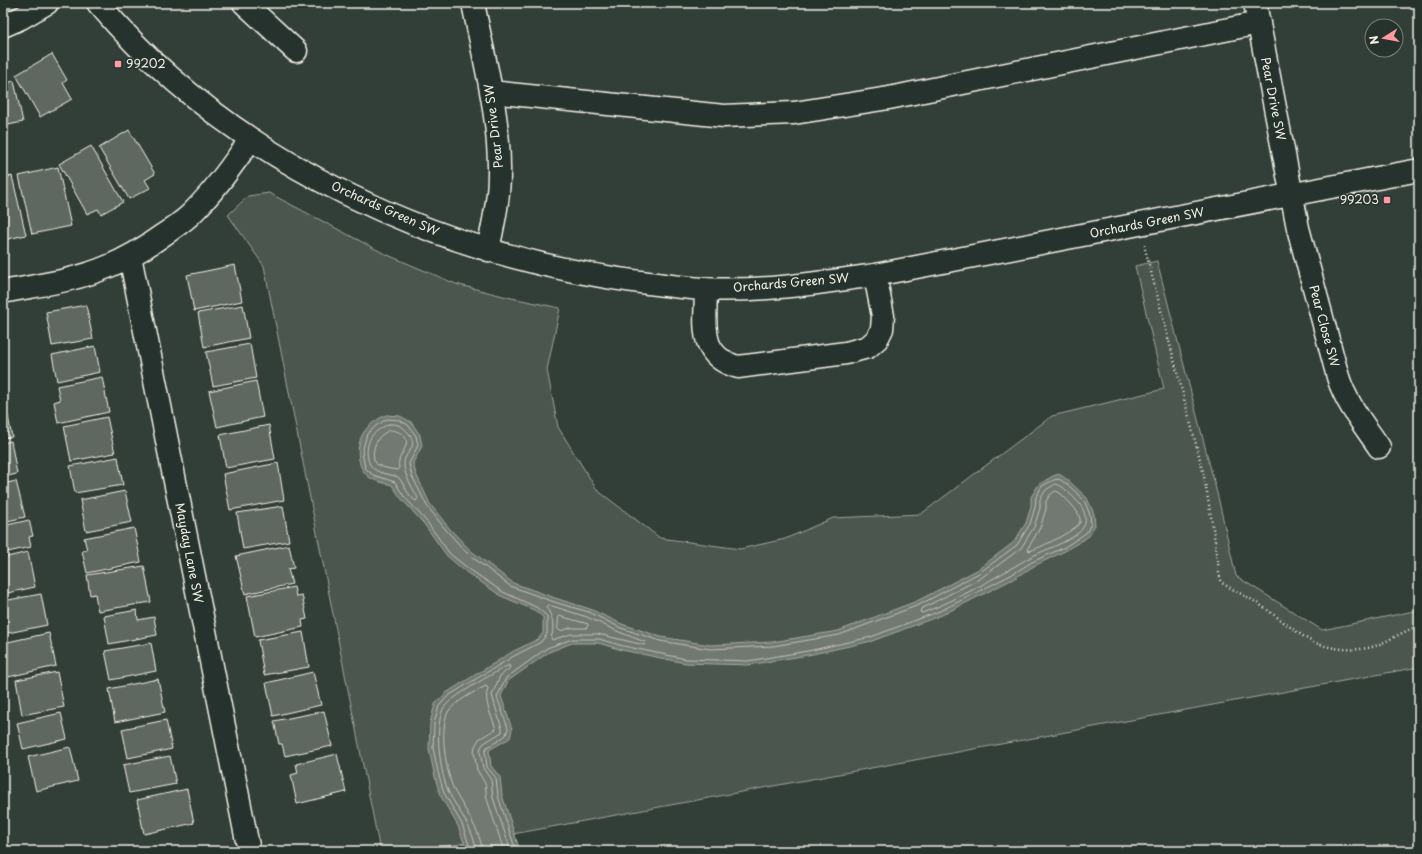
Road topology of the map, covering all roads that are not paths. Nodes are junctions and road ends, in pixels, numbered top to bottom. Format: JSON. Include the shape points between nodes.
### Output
{"nodes":[{"id":1,"x":47,"y":3,"type":"edge"},
{"id":2,"x":98,"y":3,"type":"edge"},
{"id":3,"x":244,"y":3,"type":"edge"},
{"id":4,"x":473,"y":3,"type":"edge"},
{"id":5,"x":1257,"y":13,"type":"edge"},
{"id":6,"x":3,"y":26,"type":"edge"},
{"id":7,"x":296,"y":51,"type":"dead end"},
{"id":8,"x":491,"y":92,"type":"junction"},
{"id":9,"x":251,"y":139,"type":"junction"},
{"id":10,"x":1419,"y":170,"type":"edge"},
{"id":11,"x":1292,"y":195,"type":"junction"},
{"id":12,"x":488,"y":250,"type":"junction"},
{"id":13,"x":130,"y":256,"type":"junction"},
{"id":14,"x":875,"y":275,"type":"junction"},
{"id":15,"x":706,"y":289,"type":"junction"},
{"id":16,"x":3,"y":292,"type":"edge"},
{"id":17,"x":1379,"y":447,"type":"dead end"},
{"id":18,"x":249,"y":851,"type":"edge"}],
"edges":[{"from":1,"to":6,"type":"street"},
{"from":2,"to":9,"type":"street","name":"Orchards Green SW","via":[[121,31],[166,72],[208,108]]},
{"from":3,"to":7,"type":"street"},
{"from":4,"to":8,"type":"street","name":"Pear Drive SW"},
{"from":5,"to":8,"type":"street","via":[[889,98],[794,113],[724,116]]},
{"from":5,"to":11,"type":"street","name":"Pear Drive SW"},
{"from":8,"to":12,"type":"street","name":"Pear Drive SW","via":[[499,174],[497,205]]},
{"from":9,"to":12,"type":"street","name":"Orchards Green SW","via":[[307,173],[357,199]]},
{"from":9,"to":13,"type":"street","via":[[220,182],[194,212],[154,242]]},
{"from":10,"to":11,"type":"street","name":"Orchards Green SW"},
{"from":11,"to":14,"type":"street","name":"Orchards Green SW"},
{"from":11,"to":17,"type":"street","name":"Pear Close SW","via":[[1300,235],[1342,392]]},
{"from":12,"to":15,"type":"street","name":"Orchards Green SW","via":[[621,280]]},
{"from":13,"to":16,"type":"street","via":[[86,274]]},
{"from":13,"to":18,"type":"street","name":"Mayday Lane SW"},
{"from":14,"to":15,"type":"street","name":"Orchards Green SW","via":[[805,285]]},
{"from":14,"to":15,"type":"street","via":[[883,316],[882,328],[877,339],[868,347],[846,353],[738,367],[719,360],[706,338]]}]}
